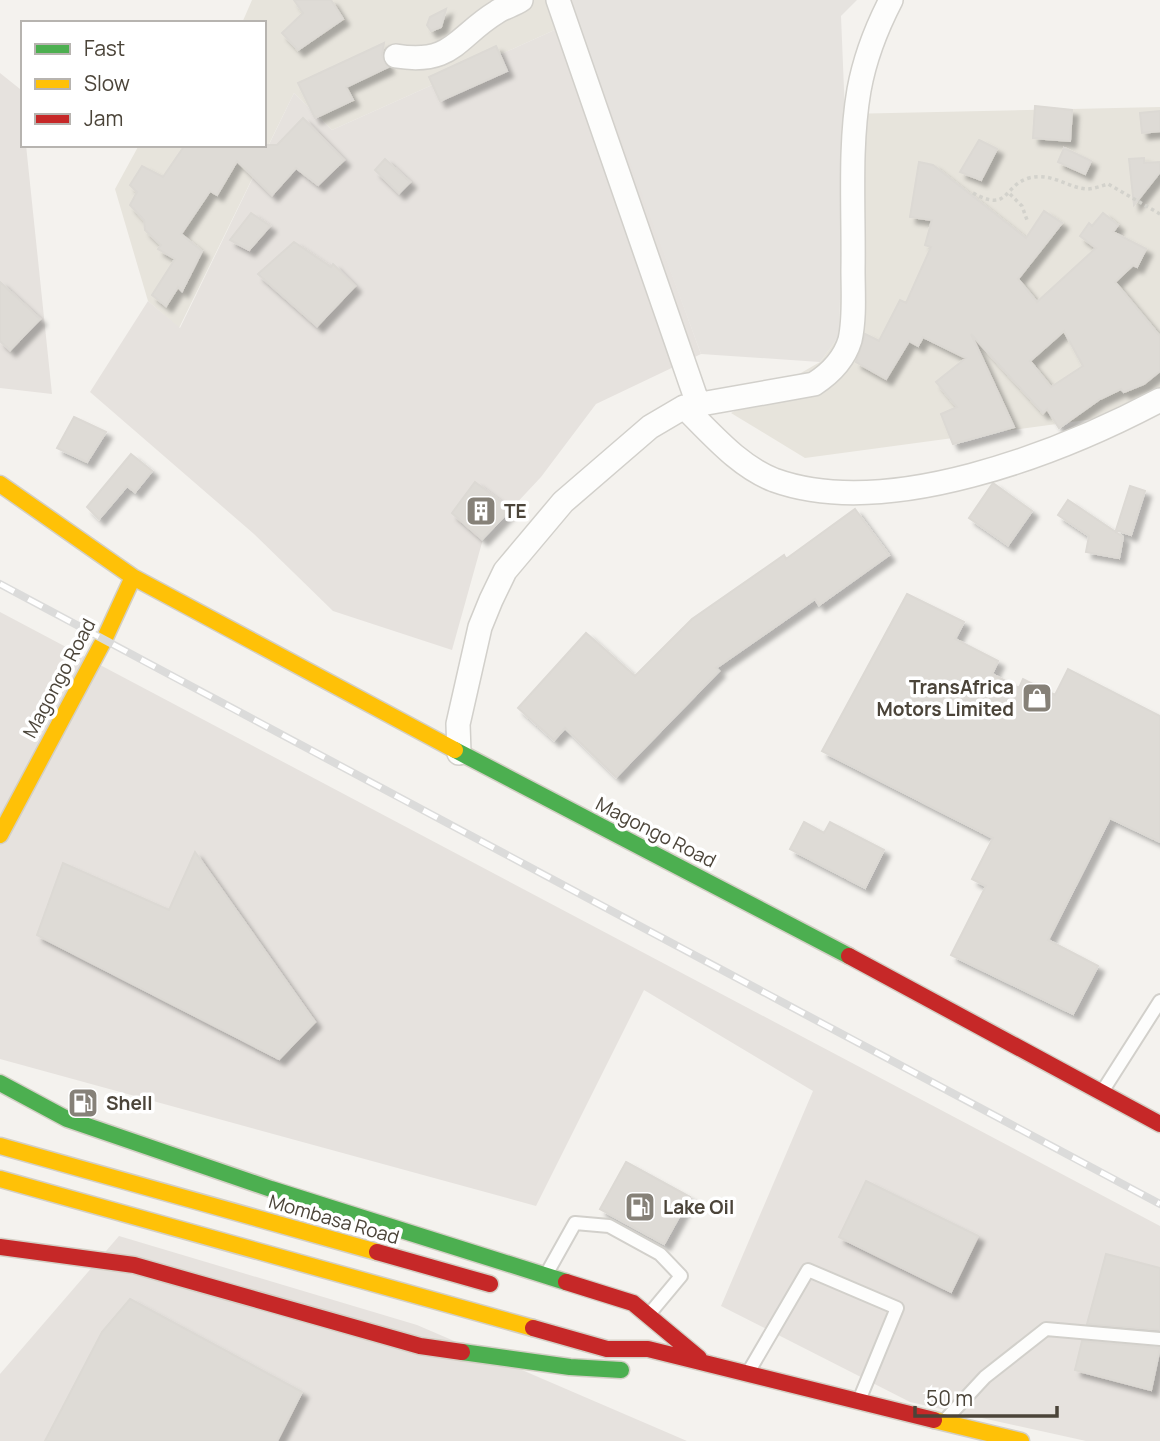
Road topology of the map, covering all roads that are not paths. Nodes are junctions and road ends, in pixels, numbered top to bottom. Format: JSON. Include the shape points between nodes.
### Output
{"nodes":[{"id":1,"x":521,"y":0,"type":"edge"},
{"id":2,"x":558,"y":0,"type":"edge"},
{"id":3,"x":891,"y":0,"type":"edge"},
{"id":4,"x":396,"y":56,"type":"dead end"},
{"id":5,"x":1160,"y":400,"type":"edge"},
{"id":6,"x":691,"y":406,"type":"junction"},
{"id":7,"x":0,"y":484,"type":"edge"},
{"id":8,"x":132,"y":577,"type":"junction"},
{"id":9,"x":459,"y":753,"type":"junction"},
{"id":10,"x":0,"y":835,"type":"edge"},
{"id":11,"x":1160,"y":1002,"type":"edge"},
{"id":12,"x":0,"y":1083,"type":"edge"},
{"id":13,"x":1102,"y":1092,"type":"junction"},
{"id":14,"x":1160,"y":1124,"type":"edge"},
{"id":15,"x":0,"y":1146,"type":"edge"},
{"id":16,"x":0,"y":1179,"type":"edge"},
{"id":17,"x":0,"y":1247,"type":"edge"},
{"id":18,"x":546,"y":1275,"type":"junction"},
{"id":19,"x":506,"y":1289,"type":"dead end"},
{"id":20,"x":648,"y":1315,"type":"junction"},
{"id":21,"x":630,"y":1334,"type":"dead end"},
{"id":22,"x":1160,"y":1339,"type":"edge"},
{"id":23,"x":648,"y":1349,"type":"junction"},
{"id":24,"x":706,"y":1364,"type":"junction"},
{"id":25,"x":747,"y":1374,"type":"junction"},
{"id":26,"x":859,"y":1402,"type":"junction"},
{"id":27,"x":943,"y":1423,"type":"junction"},
{"id":28,"x":1021,"y":1441,"type":"edge"}],
"edges":[{"from":1,"to":4,"type":"street","via":[[438,55]]},
{"from":2,"to":6,"type":"street"},
{"from":3,"to":6,"type":"street","via":[[870,43],[859,90],[853,305],[850,340],[842,358],[832,373],[814,384]]},
{"from":5,"to":6,"type":"street","via":[[1065,446],[991,470],[859,491],[805,489],[771,479],[736,458]]},
{"from":6,"to":9,"type":"street","via":[[650,428],[563,502],[505,571],[480,628],[458,724]]},
{"from":7,"to":8,"type":"main road","name":"Magongo Road"},
{"from":8,"to":9,"type":"main road","name":"Magongo Road"},
{"from":8,"to":10,"type":"main road","name":"Magongo Road","via":[[104,640]]},
{"from":9,"to":13,"type":"main road","name":"Magongo Road"},
{"from":11,"to":13,"type":"lane"},
{"from":12,"to":18,"type":"main road","via":[[67,1119]]},
{"from":13,"to":14,"type":"main road","name":"Magongo Road"},
{"from":15,"to":19,"type":"main road","name":"Mombasa Road"},
{"from":16,"to":23,"type":"main road","via":[[607,1349]]},
{"from":17,"to":24,"type":"main road","via":[[134,1265],[420,1346],[570,1367],[644,1370]]},
{"from":18,"to":20,"type":"main road","via":[[633,1303]]},
{"from":18,"to":20,"type":"lane","via":[[575,1223],[609,1226],[660,1254],[681,1276]]},
{"from":20,"to":24,"type":"main road"},
{"from":21,"to":23,"type":"main road"},
{"from":22,"to":27,"type":"lane","via":[[1046,1329],[985,1377]]},
{"from":23,"to":24,"type":"main road"},
{"from":24,"to":25,"type":"main road"},
{"from":25,"to":26,"type":"main road"},
{"from":25,"to":26,"type":"lane","via":[[808,1270],[897,1308]]},
{"from":26,"to":27,"type":"main road"},
{"from":27,"to":28,"type":"main road"}]}
